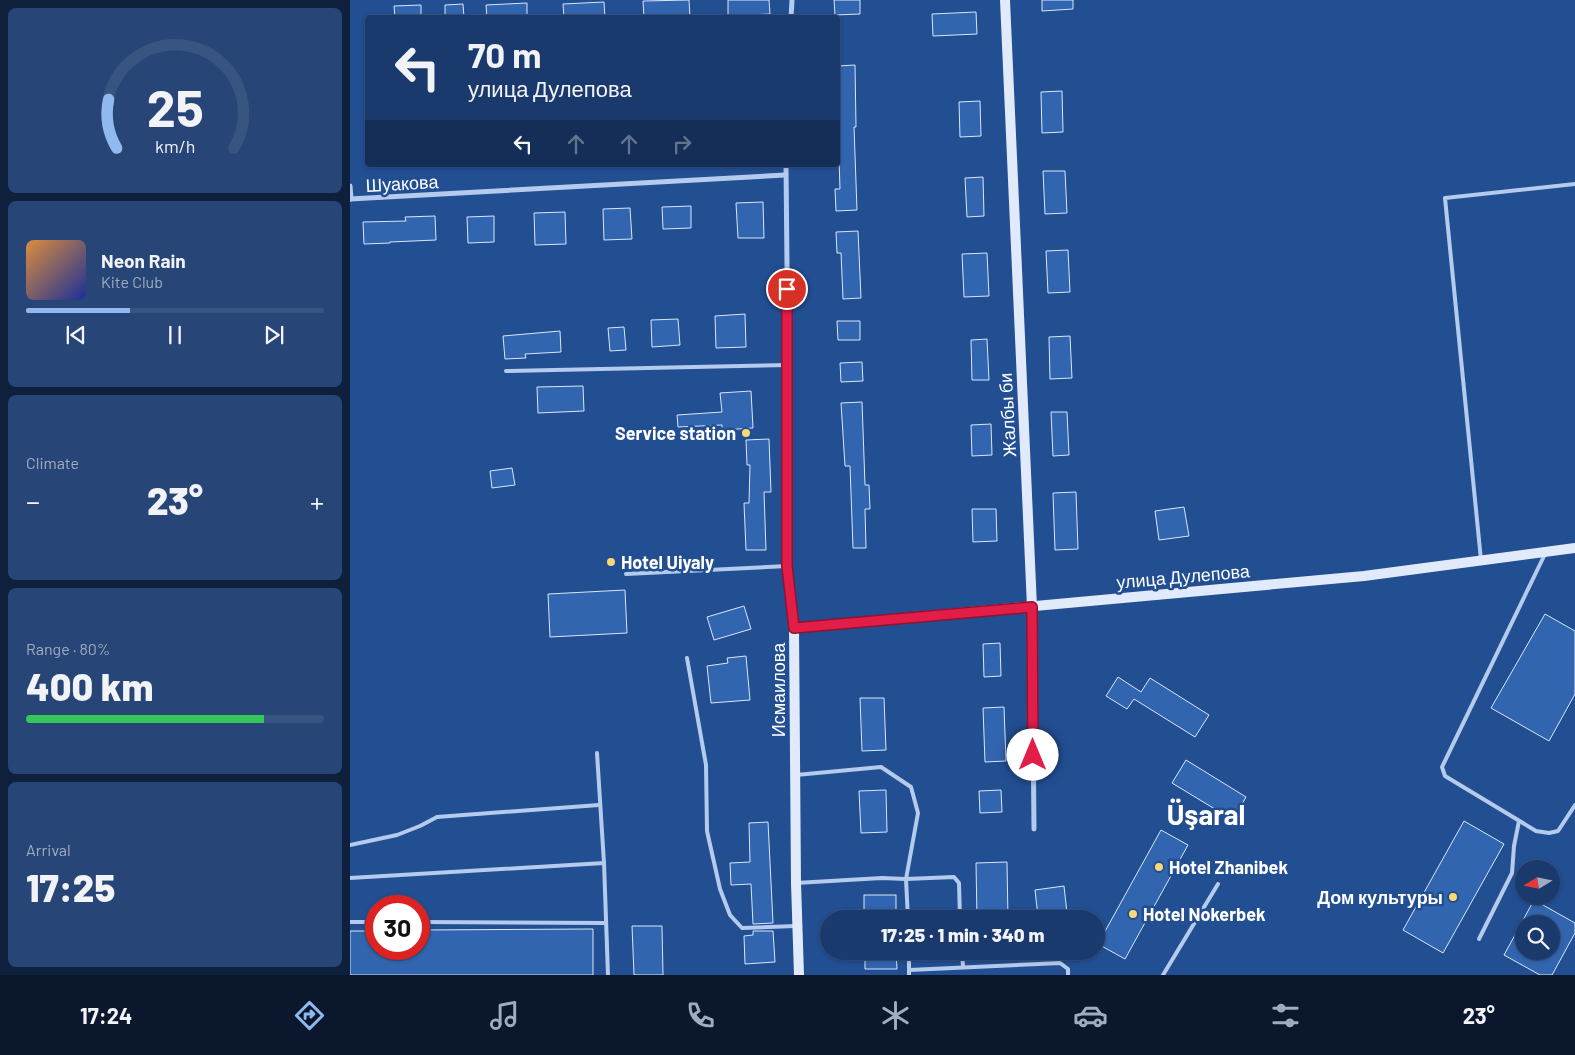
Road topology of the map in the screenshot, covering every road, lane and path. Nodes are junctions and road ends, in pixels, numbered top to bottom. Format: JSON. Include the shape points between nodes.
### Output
{"nodes":[{"id":1,"x":792,"y":0,"type":"edge"},
{"id":2,"x":1005,"y":0,"type":"edge"},
{"id":3,"x":791,"y":15,"type":"edge"},
{"id":4,"x":786,"y":167,"type":"edge"},
{"id":5,"x":785,"y":175,"type":"junction"},
{"id":6,"x":1575,"y":184,"type":"edge"},
{"id":7,"x":350,"y":186,"type":"edge"},
{"id":8,"x":351,"y":199,"type":"edge"},
{"id":9,"x":788,"y":365,"type":"junction"},
{"id":10,"x":506,"y":371,"type":"dead end"},
{"id":11,"x":1575,"y":548,"type":"edge"},
{"id":12,"x":1546,"y":552,"type":"junction"},
{"id":13,"x":1481,"y":560,"type":"junction"},
{"id":14,"x":787,"y":566,"type":"junction"},
{"id":15,"x":626,"y":574,"type":"dead end"},
{"id":16,"x":1032,"y":607,"type":"junction"},
{"id":17,"x":794,"y":628,"type":"junction"},
{"id":18,"x":687,"y":658,"type":"dead end"},
{"id":19,"x":597,"y":753,"type":"dead end"},
{"id":20,"x":795,"y":775,"type":"junction"},
{"id":21,"x":600,"y":805,"type":"junction"},
{"id":22,"x":1575,"y":805,"type":"edge"},
{"id":23,"x":1518,"y":821,"type":"junction"},
{"id":24,"x":1034,"y":829,"type":"dead end"},
{"id":25,"x":350,"y":845,"type":"edge"},
{"id":26,"x":604,"y":863,"type":"junction"},
{"id":27,"x":350,"y":878,"type":"edge"},
{"id":28,"x":906,"y":879,"type":"junction"},
{"id":29,"x":796,"y":884,"type":"junction"},
{"id":30,"x":1218,"y":884,"type":"dead end"},
{"id":31,"x":908,"y":910,"type":"edge"},
{"id":32,"x":960,"y":910,"type":"edge"},
{"id":33,"x":350,"y":922,"type":"edge"},
{"id":34,"x":365,"y":922,"type":"edge"},
{"id":35,"x":430,"y":922,"type":"edge"},
{"id":36,"x":606,"y":923,"type":"junction"},
{"id":37,"x":798,"y":926,"type":"junction"},
{"id":38,"x":1479,"y":939,"type":"dead end"},
{"id":39,"x":908,"y":960,"type":"edge"},
{"id":40,"x":963,"y":960,"type":"edge"},
{"id":41,"x":963,"y":967,"type":"junction"},
{"id":42,"x":909,"y":970,"type":"junction"},
{"id":43,"x":608,"y":975,"type":"edge"},
{"id":44,"x":799,"y":975,"type":"edge"},
{"id":45,"x":909,"y":975,"type":"edge"},
{"id":46,"x":1068,"y":975,"type":"edge"},
{"id":47,"x":1163,"y":975,"type":"edge"}],
"edges":[{"from":1,"to":3,"type":"street"},
{"from":2,"to":16,"type":"street","name":"Жалбы би"},
{"from":4,"to":5,"type":"street","name":"Исмаилова"},
{"from":5,"to":8,"type":"street","name":"Шуакова"},
{"from":5,"to":9,"type":"street","name":"Исмаилова"},
{"from":6,"to":13,"type":"lane","via":[[1445,198]]},
{"from":7,"to":8,"type":"street"},
{"from":9,"to":10,"type":"lane"},
{"from":9,"to":14,"type":"street","name":"Исмаилова"},
{"from":11,"to":12,"type":"street","name":"улица Дулепова"},
{"from":12,"to":13,"type":"street","name":"улица Дулепова"},
{"from":12,"to":23,"type":"lane","via":[[1442,767],[1445,776]]},
{"from":13,"to":16,"type":"street","name":"улица Дулепова","via":[[1364,576]]},
{"from":14,"to":15,"type":"lane"},
{"from":14,"to":17,"type":"street","name":"Исмаилова"},
{"from":16,"to":17,"type":"street","name":"улица Дулепова"},
{"from":16,"to":24,"type":"street","name":"Жалбы би"},
{"from":17,"to":20,"type":"street","name":"Исмаилова"},
{"from":18,"to":37,"type":"lane","via":[[706,765],[707,831],[720,890],[730,915],[742,928]]},
{"from":19,"to":21,"type":"lane"},
{"from":20,"to":28,"type":"lane","via":[[881,767],[911,788],[918,813]]},
{"from":20,"to":29,"type":"street","name":"Исмаилова"},
{"from":21,"to":25,"type":"lane","via":[[437,816],[397,835]]},
{"from":21,"to":26,"type":"lane"},
{"from":22,"to":23,"type":"lane","via":[[1558,831],[1549,834]]},
{"from":23,"to":38,"type":"lane","via":[[1512,873]]},
{"from":26,"to":27,"type":"lane"},
{"from":26,"to":36,"type":"lane"},
{"from":28,"to":29,"type":"lane"},
{"from":28,"to":31,"type":"lane"},
{"from":28,"to":32,"type":"lane","via":[[954,877],[958,882]]},
{"from":29,"to":37,"type":"street","name":"Исмаилова"},
{"from":30,"to":47,"type":"lane"},
{"from":33,"to":34,"type":"lane"},
{"from":35,"to":36,"type":"lane"},
{"from":36,"to":43,"type":"lane"},
{"from":37,"to":44,"type":"street","name":"Исмаилова"},
{"from":39,"to":42,"type":"lane"},
{"from":40,"to":41,"type":"lane"},
{"from":41,"to":42,"type":"lane"},
{"from":41,"to":46,"type":"lane","via":[[1060,963],[1068,969]]},
{"from":42,"to":45,"type":"lane"}]}
